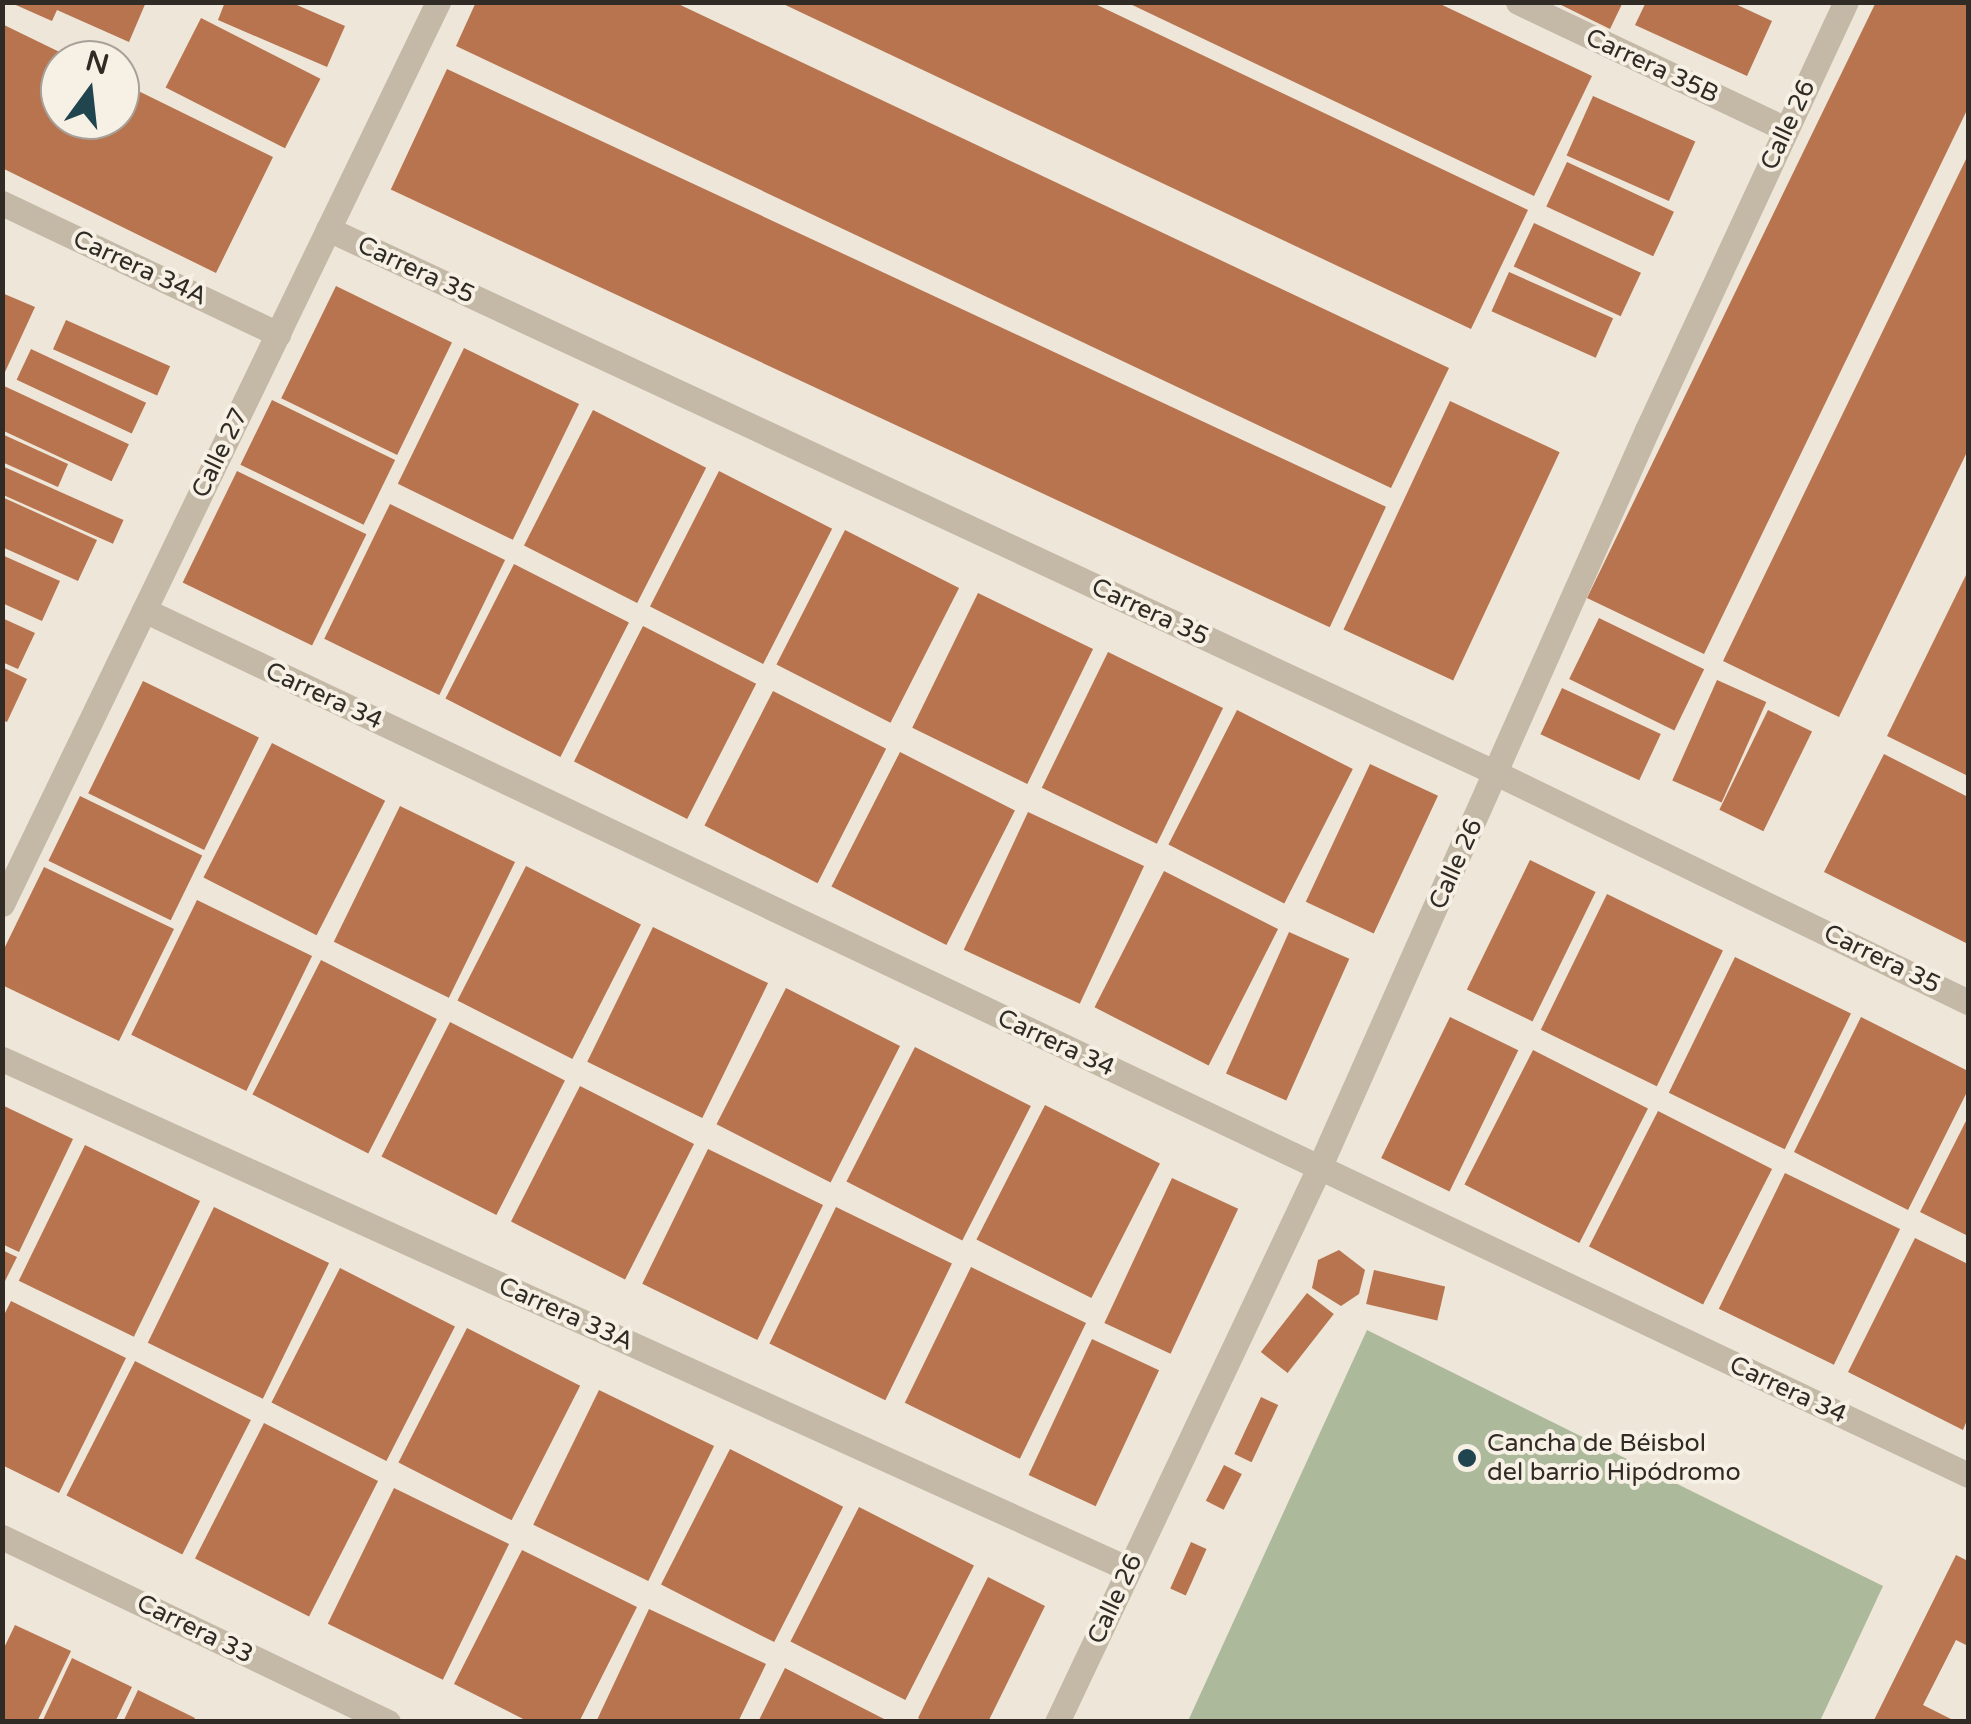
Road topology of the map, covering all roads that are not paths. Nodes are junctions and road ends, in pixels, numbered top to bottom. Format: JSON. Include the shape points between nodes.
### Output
{"nodes":[{"id":1,"x":438,"y":2,"type":"edge"},
{"id":2,"x":1518,"y":2,"type":"edge"},
{"id":3,"x":1846,"y":2,"type":"edge"},
{"id":4,"x":1786,"y":129,"type":"junction"},
{"id":5,"x":2,"y":202,"type":"edge"},
{"id":6,"x":328,"y":229,"type":"junction"},
{"id":7,"x":278,"y":334,"type":"junction"},
{"id":8,"x":144,"y":610,"type":"junction"},
{"id":9,"x":1496,"y":774,"type":"junction"},
{"id":10,"x":2,"y":904,"type":"edge"},
{"id":11,"x":1968,"y":1002,"type":"edge"},
{"id":12,"x":2,"y":1058,"type":"edge"},
{"id":13,"x":1319,"y":1168,"type":"junction"},
{"id":14,"x":1968,"y":1476,"type":"edge"},
{"id":15,"x":2,"y":1537,"type":"edge"},
{"id":16,"x":1129,"y":1570,"type":"junction"},
{"id":17,"x":388,"y":1722,"type":"edge"},
{"id":18,"x":1056,"y":1722,"type":"edge"}],
"edges":[{"from":1,"to":6,"type":"street","name":"Calle 27"},
{"from":2,"to":4,"type":"street","name":"Carrera 35B"},
{"from":3,"to":4,"type":"street","name":"Calle 26"},
{"from":4,"to":9,"type":"street","name":"Calle 26"},
{"from":5,"to":7,"type":"street","name":"Carrera 34A"},
{"from":6,"to":7,"type":"street","name":"Calle 27"},
{"from":6,"to":9,"type":"street","name":"Carrera 35"},
{"from":7,"to":8,"type":"street","name":"Calle 27"},
{"from":8,"to":10,"type":"street","name":"Calle 27"},
{"from":8,"to":13,"type":"street","name":"Carrera 34"},
{"from":9,"to":11,"type":"street","name":"Carrera 35"},
{"from":9,"to":13,"type":"street","name":"Calle 26"},
{"from":12,"to":16,"type":"street","name":"Carrera 33A"},
{"from":13,"to":14,"type":"street","name":"Carrera 34"},
{"from":13,"to":16,"type":"street","name":"Calle 26"},
{"from":15,"to":17,"type":"street","name":"Carrera 33"},
{"from":16,"to":18,"type":"street","name":"Calle 26"}]}
